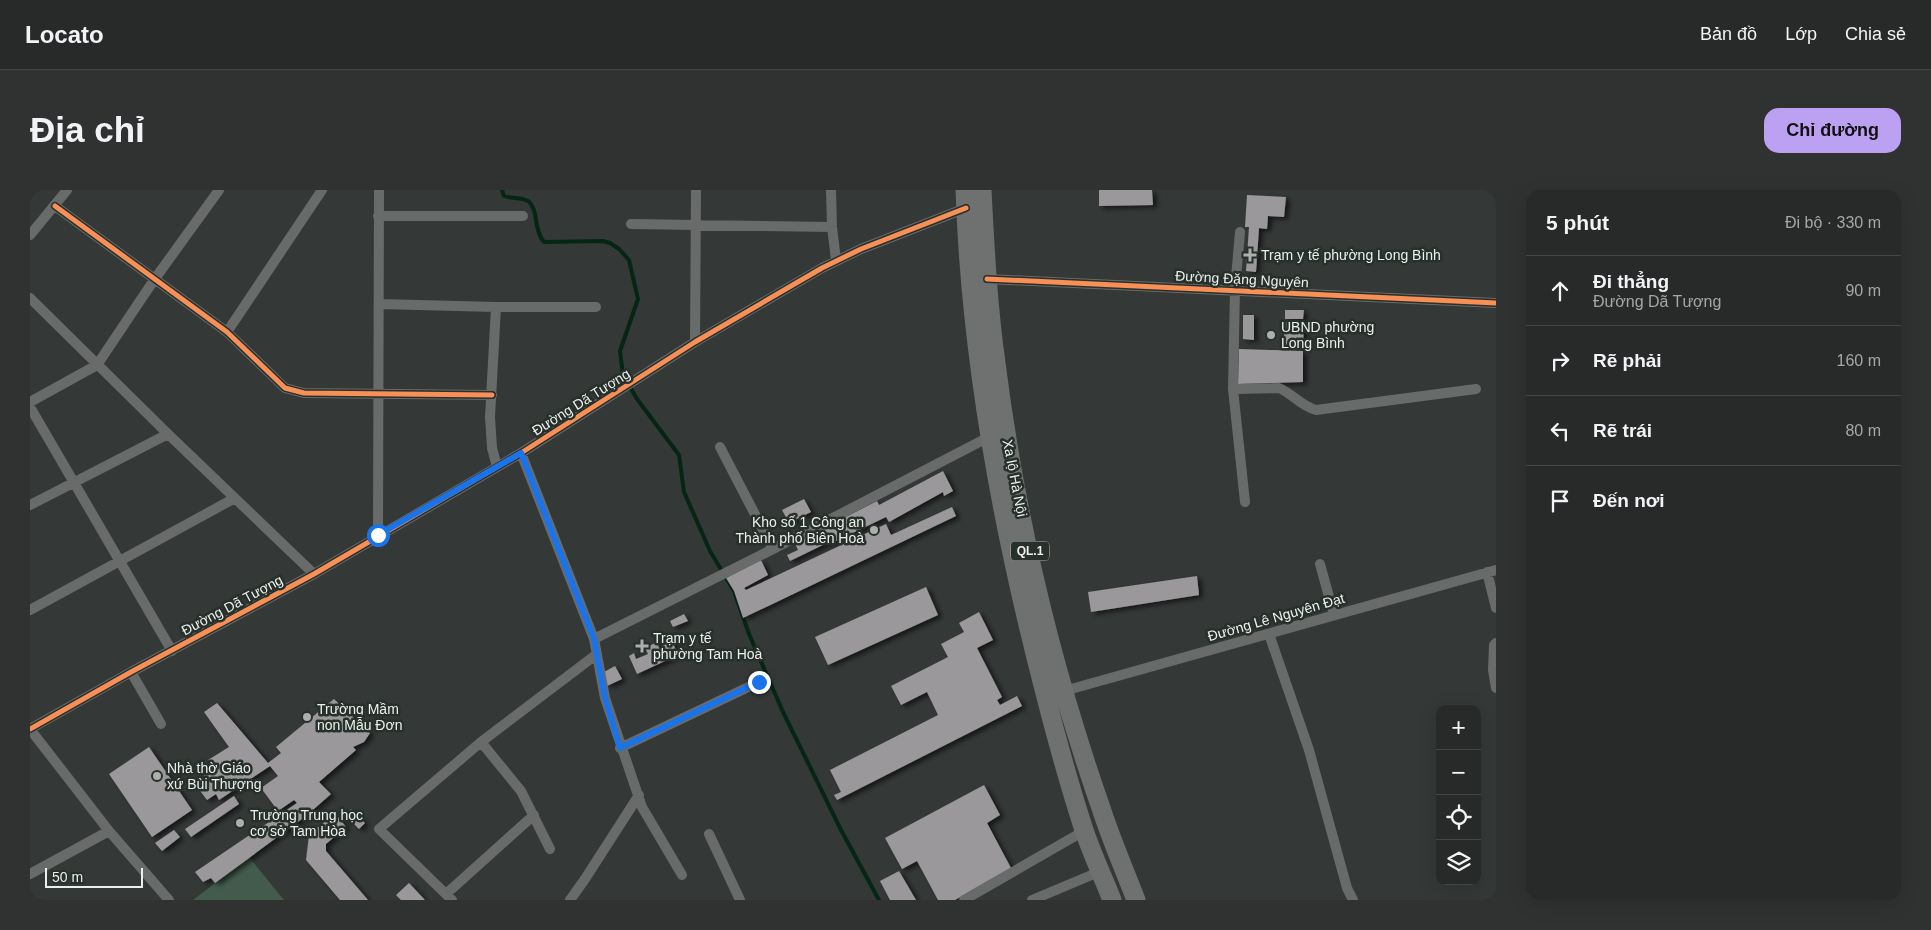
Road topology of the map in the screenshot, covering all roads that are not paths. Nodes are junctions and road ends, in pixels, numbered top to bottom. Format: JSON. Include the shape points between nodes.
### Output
{"nodes":[{"id":1,"x":67,"y":190,"type":"edge"},
{"id":2,"x":219,"y":190,"type":"edge"},
{"id":3,"x":322,"y":190,"type":"edge"},
{"id":4,"x":379,"y":190,"type":"edge"},
{"id":5,"x":696,"y":190,"type":"edge"},
{"id":6,"x":831,"y":190,"type":"edge"},
{"id":7,"x":982,"y":190,"type":"edge"},
{"id":8,"x":965,"y":199,"type":"edge"},
{"id":9,"x":55,"y":206,"type":"junction"},
{"id":10,"x":378,"y":216,"type":"junction"},
{"id":11,"x":523,"y":216,"type":"dead end"},
{"id":12,"x":631,"y":224,"type":"dead end"},
{"id":13,"x":696,"y":226,"type":"junction"},
{"id":14,"x":832,"y":227,"type":"junction"},
{"id":15,"x":1240,"y":232,"type":"dead end"},
{"id":16,"x":30,"y":236,"type":"edge"},
{"id":17,"x":836,"y":260,"type":"junction"},
{"id":18,"x":986,"y":279,"type":"junction"},
{"id":19,"x":154,"y":280,"type":"junction"},
{"id":20,"x":1235,"y":289,"type":"junction"},
{"id":21,"x":30,"y":298,"type":"edge"},
{"id":22,"x":1496,"y":303,"type":"edge"},
{"id":23,"x":380,"y":304,"type":"junction"},
{"id":24,"x":596,"y":307,"type":"dead end"},
{"id":25,"x":496,"y":308,"type":"junction"},
{"id":26,"x":227,"y":332,"type":"junction"},
{"id":27,"x":695,"y":342,"type":"junction"},
{"id":28,"x":97,"y":365,"type":"junction"},
{"id":29,"x":1233,"y":388,"type":"junction"},
{"id":30,"x":1476,"y":389,"type":"dead end"},
{"id":31,"x":379,"y":393,"type":"junction"},
{"id":32,"x":492,"y":395,"type":"junction"},
{"id":33,"x":30,"y":402,"type":"edge"},
{"id":34,"x":30,"y":407,"type":"edge"},
{"id":35,"x":168,"y":434,"type":"junction"},
{"id":36,"x":989,"y":437,"type":"junction"},
{"id":37,"x":720,"y":447,"type":"dead end"},
{"id":38,"x":521,"y":453,"type":"junction"},
{"id":39,"x":496,"y":467,"type":"junction"},
{"id":40,"x":74,"y":484,"type":"junction"},
{"id":41,"x":235,"y":498,"type":"junction"},
{"id":42,"x":1244,"y":502,"type":"dead end"},
{"id":43,"x":30,"y":505,"type":"edge"},
{"id":44,"x":378,"y":535,"type":"junction"},
{"id":45,"x":773,"y":549,"type":"junction"},
{"id":46,"x":120,"y":562,"type":"junction"},
{"id":47,"x":1320,"y":564,"type":"dead end"},
{"id":48,"x":1491,"y":571,"type":"edge"},
{"id":49,"x":314,"y":574,"type":"junction"},
{"id":50,"x":1496,"y":608,"type":"edge"},
{"id":51,"x":30,"y":610,"type":"edge"},
{"id":52,"x":1334,"y":615,"type":"junction"},
{"id":53,"x":1269,"y":634,"type":"junction"},
{"id":54,"x":594,"y":639,"type":"junction"},
{"id":55,"x":1496,"y":643,"type":"edge"},
{"id":56,"x":172,"y":651,"type":"junction"},
{"id":57,"x":597,"y":654,"type":"junction"},
{"id":58,"x":131,"y":672,"type":"junction"},
{"id":59,"x":759,"y":682,"type":"dead end"},
{"id":60,"x":1496,"y":688,"type":"edge"},
{"id":61,"x":1064,"y":691,"type":"junction"},
{"id":62,"x":161,"y":724,"type":"dead end"},
{"id":63,"x":30,"y":729,"type":"edge"},
{"id":64,"x":481,"y":742,"type":"junction"},
{"id":65,"x":620,"y":748,"type":"junction"},
{"id":66,"x":639,"y":796,"type":"junction"},
{"id":67,"x":534,"y":815,"type":"junction"},
{"id":68,"x":109,"y":831,"type":"junction"},
{"id":69,"x":1084,"y":831,"type":"junction"},
{"id":70,"x":709,"y":834,"type":"dead end"},
{"id":71,"x":550,"y":849,"type":"dead end"},
{"id":72,"x":1101,"y":871,"type":"junction"},
{"id":73,"x":30,"y":874,"type":"edge"},
{"id":74,"x":682,"y":875,"type":"dead end"},
{"id":75,"x":449,"y":897,"type":"edge"},
{"id":76,"x":169,"y":900,"type":"edge"},
{"id":77,"x":570,"y":900,"type":"edge"},
{"id":78,"x":740,"y":900,"type":"edge"},
{"id":79,"x":964,"y":900,"type":"edge"},
{"id":80,"x":1032,"y":900,"type":"edge"},
{"id":81,"x":1112,"y":900,"type":"edge"},
{"id":82,"x":1136,"y":900,"type":"edge"},
{"id":83,"x":1353,"y":900,"type":"edge"}],
"edges":[{"from":1,"to":9,"type":"street"},
{"from":2,"to":19,"type":"street"},
{"from":3,"to":26,"type":"street"},
{"from":4,"to":10,"type":"street"},
{"from":5,"to":13,"type":"street"},
{"from":6,"to":14,"type":"street"},
{"from":7,"to":18,"type":"highway","name":"Xa lộ Hà Nội","number":"QL.1"},
{"from":8,"to":17,"type":"street","name":"Đường Dã Tượng"},
{"from":8,"to":36,"type":"highway"},
{"from":9,"to":16,"type":"street"},
{"from":9,"to":19,"type":"street"},
{"from":10,"to":11,"type":"street"},
{"from":10,"to":23,"type":"street"},
{"from":12,"to":13,"type":"street"},
{"from":13,"to":14,"type":"street"},
{"from":13,"to":27,"type":"street"},
{"from":14,"to":17,"type":"street"},
{"from":15,"to":20,"type":"street"},
{"from":17,"to":27,"type":"street","name":"Đường Dã Tượng"},
{"from":18,"to":20,"type":"street","name":"Đường Đặng Nguyên"},
{"from":18,"to":61,"type":"highway","name":"Xa lộ Hà Nội","number":"QL.1","via":[[1008,447],[1037,587]]},
{"from":19,"to":26,"type":"street"},
{"from":19,"to":28,"type":"street"},
{"from":20,"to":22,"type":"street","name":"Đường Đặng Nguyên"},
{"from":20,"to":29,"type":"street"},
{"from":21,"to":28,"type":"street"},
{"from":23,"to":25,"type":"street"},
{"from":23,"to":31,"type":"street"},
{"from":24,"to":25,"type":"street"},
{"from":25,"to":32,"type":"street"},
{"from":26,"to":31,"type":"street","via":[[277,382],[294,392]]},
{"from":27,"to":38,"type":"street","name":"Đường Dã Tượng"},
{"from":28,"to":33,"type":"street"},
{"from":28,"to":35,"type":"street"},
{"from":29,"to":30,"type":"street","via":[[1280,388],[1306,407],[1316,410]]},
{"from":29,"to":42,"type":"street"},
{"from":31,"to":32,"type":"street"},
{"from":31,"to":44,"type":"street"},
{"from":32,"to":39,"type":"street","via":[[490,434]]},
{"from":34,"to":40,"type":"street"},
{"from":35,"to":40,"type":"street"},
{"from":35,"to":41,"type":"street"},
{"from":36,"to":45,"type":"street"},
{"from":36,"to":69,"type":"highway","via":[[1018,585]]},
{"from":37,"to":45,"type":"street"},
{"from":38,"to":39,"type":"street","name":"Đường Dã Tượng"},
{"from":38,"to":54,"type":"street"},
{"from":39,"to":44,"type":"street","name":"Đường Dã Tượng"},
{"from":40,"to":43,"type":"street"},
{"from":40,"to":46,"type":"street"},
{"from":41,"to":46,"type":"street"},
{"from":41,"to":49,"type":"street"},
{"from":44,"to":49,"type":"street","name":"Đường Dã Tượng"},
{"from":45,"to":54,"type":"street"},
{"from":46,"to":51,"type":"street"},
{"from":46,"to":56,"type":"street"},
{"from":47,"to":52,"type":"street"},
{"from":48,"to":50,"type":"street"},
{"from":48,"to":52,"type":"street","name":"Đường Lê Nguyên Đạt"},
{"from":49,"to":56,"type":"street","name":"Đường Dã Tượng"},
{"from":52,"to":53,"type":"street","name":"Đường Lê Nguyên Đạt"},
{"from":53,"to":61,"type":"street","name":"Đường Lê Nguyên Đạt"},
{"from":53,"to":83,"type":"street","via":[[1309,750]]},
{"from":54,"to":57,"type":"street"},
{"from":55,"to":60,"type":"street","via":[[1493,652]]},
{"from":56,"to":58,"type":"street","name":"Đường Dã Tượng"},
{"from":57,"to":64,"type":"street"},
{"from":57,"to":65,"type":"street","via":[[605,698]]},
{"from":58,"to":62,"type":"street"},
{"from":58,"to":63,"type":"street","name":"Đường Dã Tượng"},
{"from":59,"to":65,"type":"street"},
{"from":61,"to":82,"type":"highway","name":"Xa lộ Hà Nội","number":"QL.1","via":[[1101,808]]},
{"from":63,"to":68,"type":"street"},
{"from":64,"to":67,"type":"street","via":[[516,784]]},
{"from":64,"to":75,"type":"street","via":[[379,829]]},
{"from":65,"to":66,"type":"street"},
{"from":66,"to":74,"type":"street","via":[[645,815]]},
{"from":66,"to":77,"type":"street"},
{"from":67,"to":71,"type":"street"},
{"from":67,"to":75,"type":"street"},
{"from":68,"to":73,"type":"street"},
{"from":68,"to":76,"type":"street"},
{"from":69,"to":72,"type":"highway"},
{"from":69,"to":79,"type":"street"},
{"from":70,"to":78,"type":"street"},
{"from":72,"to":80,"type":"street"},
{"from":72,"to":81,"type":"highway"}]}
